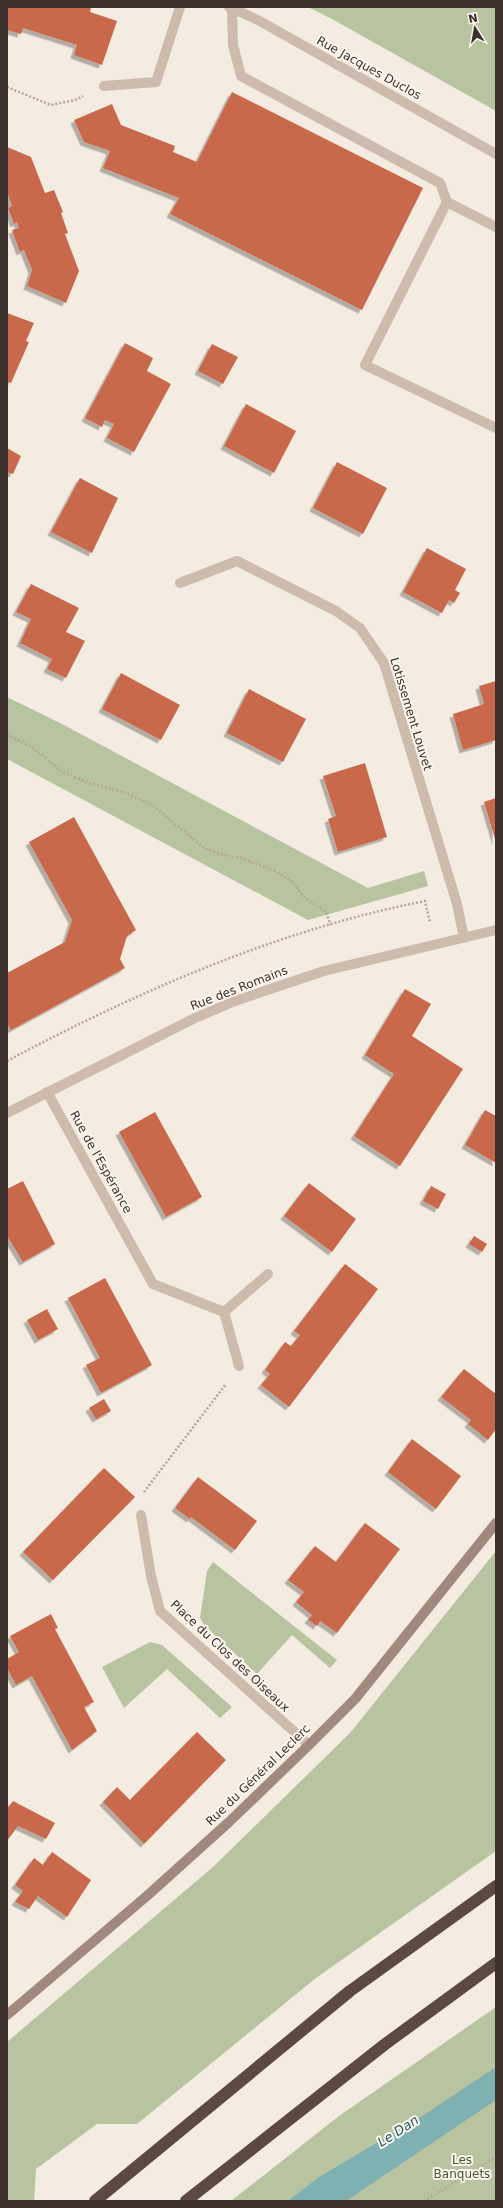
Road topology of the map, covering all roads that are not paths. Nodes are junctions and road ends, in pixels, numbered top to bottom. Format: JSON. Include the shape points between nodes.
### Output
{"nodes":[{"id":1,"x":180,"y":7,"type":"edge"},
{"id":2,"x":231,"y":8,"type":"edge"},
{"id":3,"x":104,"y":86,"type":"road end"},
{"id":4,"x":496,"y":154,"type":"edge"},
{"id":5,"x":447,"y":202,"type":"junction"},
{"id":6,"x":496,"y":227,"type":"edge"},
{"id":7,"x":496,"y":428,"type":"edge"},
{"id":8,"x":180,"y":583,"type":"dead end"},
{"id":9,"x":496,"y":930,"type":"edge"},
{"id":10,"x":464,"y":938,"type":"junction"},
{"id":11,"x":47,"y":1092,"type":"junction"},
{"id":12,"x":7,"y":1113,"type":"edge"},
{"id":13,"x":268,"y":1274,"type":"dead end"},
{"id":14,"x":224,"y":1312,"type":"junction"},
{"id":15,"x":239,"y":1366,"type":"road end"},
{"id":16,"x":142,"y":1515,"type":"road end"},
{"id":17,"x":496,"y":1524,"type":"edge"},
{"id":18,"x":309,"y":1745,"type":"junction"},
{"id":19,"x":496,"y":1886,"type":"edge"},
{"id":20,"x":496,"y":1963,"type":"edge"},
{"id":21,"x":7,"y":2014,"type":"edge"},
{"id":22,"x":95,"y":2201,"type":"edge"},
{"id":23,"x":186,"y":2201,"type":"edge"}],
"edges":[{"from":1,"to":3,"type":"street","via":[[156,82]]},
{"from":2,"to":4,"type":"street","name":"Rue Jacques Duclos","via":[[258,20]]},
{"from":2,"to":5,"type":"street","via":[[233,45],[241,76],[440,183]]},
{"from":5,"to":6,"type":"street"},
{"from":5,"to":7,"type":"street","via":[[364,365]]},
{"from":8,"to":10,"type":"street","name":"Lotissement Louvet","via":[[237,561],[336,611],[360,628],[384,663],[457,904]]},
{"from":9,"to":10,"type":"street","name":"Rue des Romains"},
{"from":10,"to":11,"type":"street","name":"Rue des Romains","via":[[324,971],[235,1001],[195,1018]]},
{"from":11,"to":12,"type":"street","name":"Rue des Romains"},
{"from":11,"to":14,"type":"street","name":"Rue de l'Espérance","via":[[153,1284]]},
{"from":13,"to":14,"type":"street"},
{"from":14,"to":15,"type":"street"},
{"from":16,"to":18,"type":"street","name":"Place du Clos des Oiseaux","via":[[151,1576],[160,1611]]},
{"from":17,"to":18,"type":"street","name":"Rue du Général Leclerc","via":[[355,1698]]},
{"from":18,"to":21,"type":"street","name":"Rue du Général Leclerc","via":[[148,1895]]},
{"from":19,"to":22,"type":"highway","via":[[350,1991]]},
{"from":20,"to":23,"type":"highway","via":[[384,2045]]}]}
